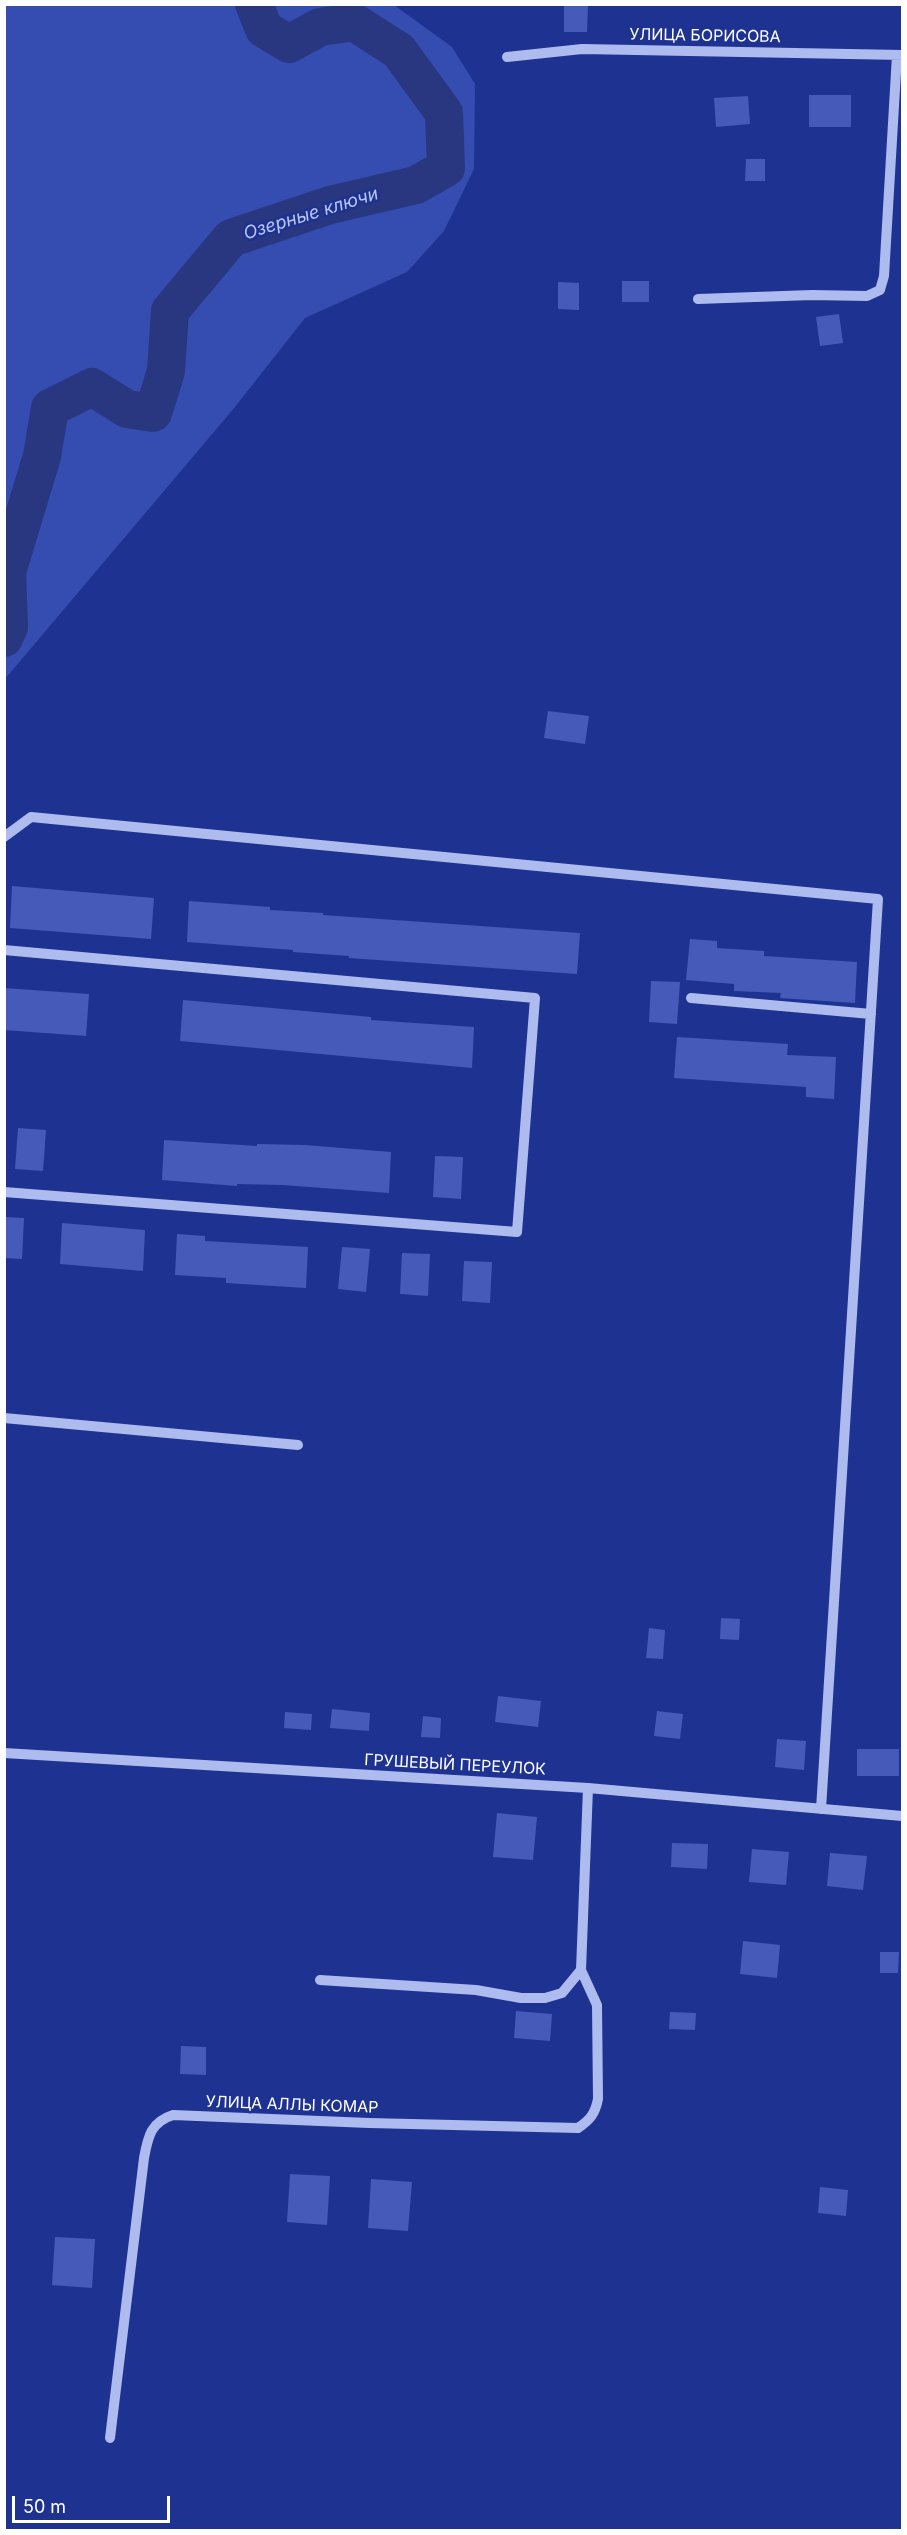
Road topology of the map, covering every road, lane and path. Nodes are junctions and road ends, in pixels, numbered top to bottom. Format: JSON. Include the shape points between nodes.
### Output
{"nodes":[{"id":1,"x":900,"y":55,"type":"edge"},
{"id":2,"x":507,"y":57,"type":"dead end"},
{"id":3,"x":698,"y":299,"type":"dead end"},
{"id":4,"x":4,"y":837,"type":"edge"},
{"id":5,"x":4,"y":950,"type":"edge"},
{"id":6,"x":691,"y":998,"type":"dead end"},
{"id":7,"x":871,"y":1014,"type":"junction"},
{"id":8,"x":4,"y":1192,"type":"edge"},
{"id":9,"x":4,"y":1418,"type":"edge"},
{"id":10,"x":298,"y":1445,"type":"dead end"},
{"id":11,"x":4,"y":1753,"type":"edge"},
{"id":12,"x":588,"y":1788,"type":"junction"},
{"id":13,"x":821,"y":1809,"type":"junction"},
{"id":14,"x":903,"y":1816,"type":"edge"},
{"id":15,"x":580,"y":1970,"type":"junction"},
{"id":16,"x":320,"y":1980,"type":"dead end"},
{"id":17,"x":110,"y":2438,"type":"dead end"}],
"edges":[{"from":1,"to":2,"type":"street","name":"УЛИЦА БОРИСОВА","via":[[582,49]]},
{"from":1,"to":3,"type":"street","via":[[880,290],[867,296]]},
{"from":4,"to":7,"type":"street","via":[[31,817],[878,899]]},
{"from":5,"to":8,"type":"street","via":[[535,998],[517,1232]]},
{"from":6,"to":7,"type":"street"},
{"from":7,"to":13,"type":"street"},
{"from":9,"to":10,"type":"street"},
{"from":11,"to":12,"type":"street","name":"ГРУШЕВЫЙ ПЕРЕУЛОК"},
{"from":12,"to":13,"type":"street","name":"ГРУШЕВЫЙ ПЕРЕУЛОК"},
{"from":12,"to":15,"type":"street"},
{"from":13,"to":14,"type":"street","name":"ГРУШЕВЫЙ ПЕРЕУЛОК"},
{"from":15,"to":16,"type":"street","via":[[562,1993],[545,1998]]},
{"from":15,"to":17,"type":"street","name":"УЛИЦА АЛЛЫ КОМАР","via":[[597,2005],[598,2099],[595,2112],[578,2128],[173,2115],[161,2119],[148,2135],[144,2158]]}]}
